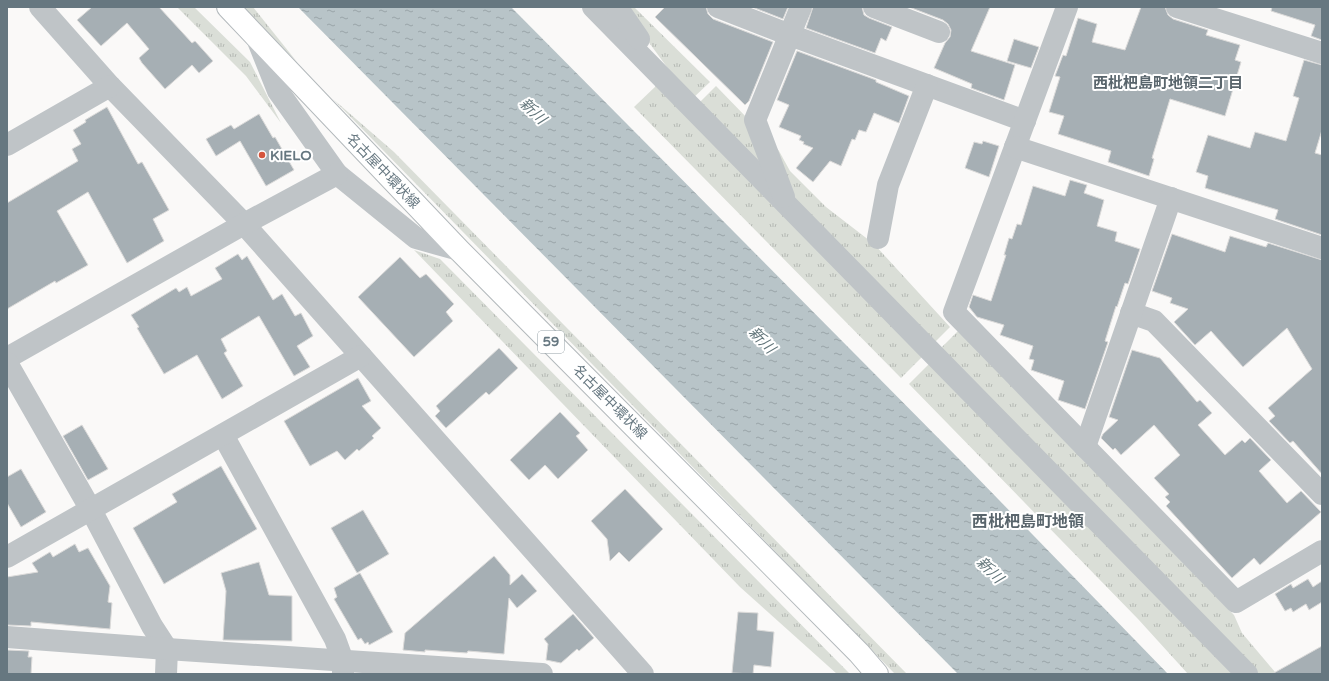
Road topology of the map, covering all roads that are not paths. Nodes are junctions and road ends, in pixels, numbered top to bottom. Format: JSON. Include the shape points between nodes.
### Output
{"nodes":[{"id":1,"x":40,"y":7,"type":"edge"},
{"id":2,"x":228,"y":7,"type":"edge"},
{"id":3,"x":593,"y":7,"type":"edge"},
{"id":4,"x":617,"y":7,"type":"edge"},
{"id":5,"x":718,"y":7,"type":"edge"},
{"id":6,"x":801,"y":7,"type":"edge"},
{"id":7,"x":874,"y":7,"type":"edge"},
{"id":8,"x":1067,"y":7,"type":"edge"},
{"id":9,"x":1178,"y":7,"type":"edge"},
{"id":10,"x":939,"y":32,"type":"dead end"},
{"id":11,"x":256,"y":35,"type":"junction"},
{"id":12,"x":790,"y":35,"type":"junction"},
{"id":13,"x":1322,"y":53,"type":"edge"},
{"id":14,"x":927,"y":85,"type":"junction"},
{"id":15,"x":110,"y":86,"type":"junction"},
{"id":16,"x":677,"y":92,"type":"junction"},
{"id":17,"x":1025,"y":121,"type":"junction"},
{"id":18,"x":7,"y":145,"type":"edge"},
{"id":19,"x":1015,"y":147,"type":"junction"},
{"id":20,"x":337,"y":174,"type":"junction"},
{"id":21,"x":1171,"y":198,"type":"junction"},
{"id":22,"x":786,"y":204,"type":"junction"},
{"id":23,"x":244,"y":224,"type":"junction"},
{"id":24,"x":878,"y":238,"type":"dead end"},
{"id":25,"x":1322,"y":248,"type":"edge"},
{"id":26,"x":459,"y":250,"type":"junction"},
{"id":27,"x":1131,"y":313,"type":"junction"},
{"id":28,"x":361,"y":356,"type":"junction"},
{"id":29,"x":7,"y":358,"type":"edge"},
{"id":30,"x":7,"y":363,"type":"edge"},
{"id":31,"x":223,"y":435,"type":"junction"},
{"id":32,"x":1085,"y":447,"type":"junction"},
{"id":33,"x":1322,"y":494,"type":"edge"},
{"id":34,"x":91,"y":510,"type":"junction"},
{"id":35,"x":1322,"y":551,"type":"edge"},
{"id":36,"x":7,"y":557,"type":"edge"},
{"id":37,"x":7,"y":637,"type":"edge"},
{"id":38,"x":167,"y":650,"type":"junction"},
{"id":39,"x":343,"y":667,"type":"edge"},
{"id":40,"x":166,"y":674,"type":"edge"},
{"id":41,"x":542,"y":674,"type":"edge"},
{"id":42,"x":643,"y":674,"type":"edge"},
{"id":43,"x":877,"y":674,"type":"edge"},
{"id":44,"x":1247,"y":674,"type":"edge"}],
"edges":[{"from":1,"to":15,"type":"street"},
{"from":2,"to":11,"type":"main road","name":"名古屋中環状線","number":"59"},
{"from":3,"to":16,"type":"street"},
{"from":4,"to":16,"type":"street"},
{"from":5,"to":12,"type":"street"},
{"from":6,"to":12,"type":"street"},
{"from":7,"to":10,"type":"street"},
{"from":8,"to":17,"type":"street"},
{"from":9,"to":13,"type":"street"},
{"from":11,"to":20,"type":"street","via":[[278,91]]},
{"from":11,"to":26,"type":"main road","name":"名古屋中環状線","number":"59"},
{"from":12,"to":14,"type":"street"},
{"from":12,"to":22,"type":"street","via":[[755,120]]},
{"from":14,"to":17,"type":"street"},
{"from":14,"to":24,"type":"street","via":[[888,185]]},
{"from":15,"to":18,"type":"street"},
{"from":15,"to":23,"type":"street"},
{"from":16,"to":22,"type":"street"},
{"from":17,"to":19,"type":"street"},
{"from":19,"to":21,"type":"street"},
{"from":19,"to":32,"type":"street","via":[[954,312]]},
{"from":20,"to":23,"type":"street"},
{"from":20,"to":26,"type":"street","via":[[416,238]]},
{"from":21,"to":25,"type":"street"},
{"from":21,"to":27,"type":"street"},
{"from":22,"to":44,"type":"street"},
{"from":23,"to":28,"type":"street"},
{"from":23,"to":29,"type":"street"},
{"from":26,"to":43,"type":"main road","name":"名古屋中環状線","number":"59"},
{"from":27,"to":32,"type":"street"},
{"from":27,"to":33,"type":"street","via":[[1154,321]]},
{"from":28,"to":31,"type":"street"},
{"from":28,"to":42,"type":"street"},
{"from":30,"to":34,"type":"street"},
{"from":31,"to":34,"type":"street"},
{"from":31,"to":39,"type":"street","via":[[335,639]]},
{"from":32,"to":35,"type":"street","via":[[1236,602]]},
{"from":34,"to":36,"type":"street"},
{"from":34,"to":38,"type":"street"},
{"from":37,"to":38,"type":"street"},
{"from":38,"to":39,"type":"street"},
{"from":38,"to":40,"type":"street"},
{"from":39,"to":41,"type":"street"}]}
